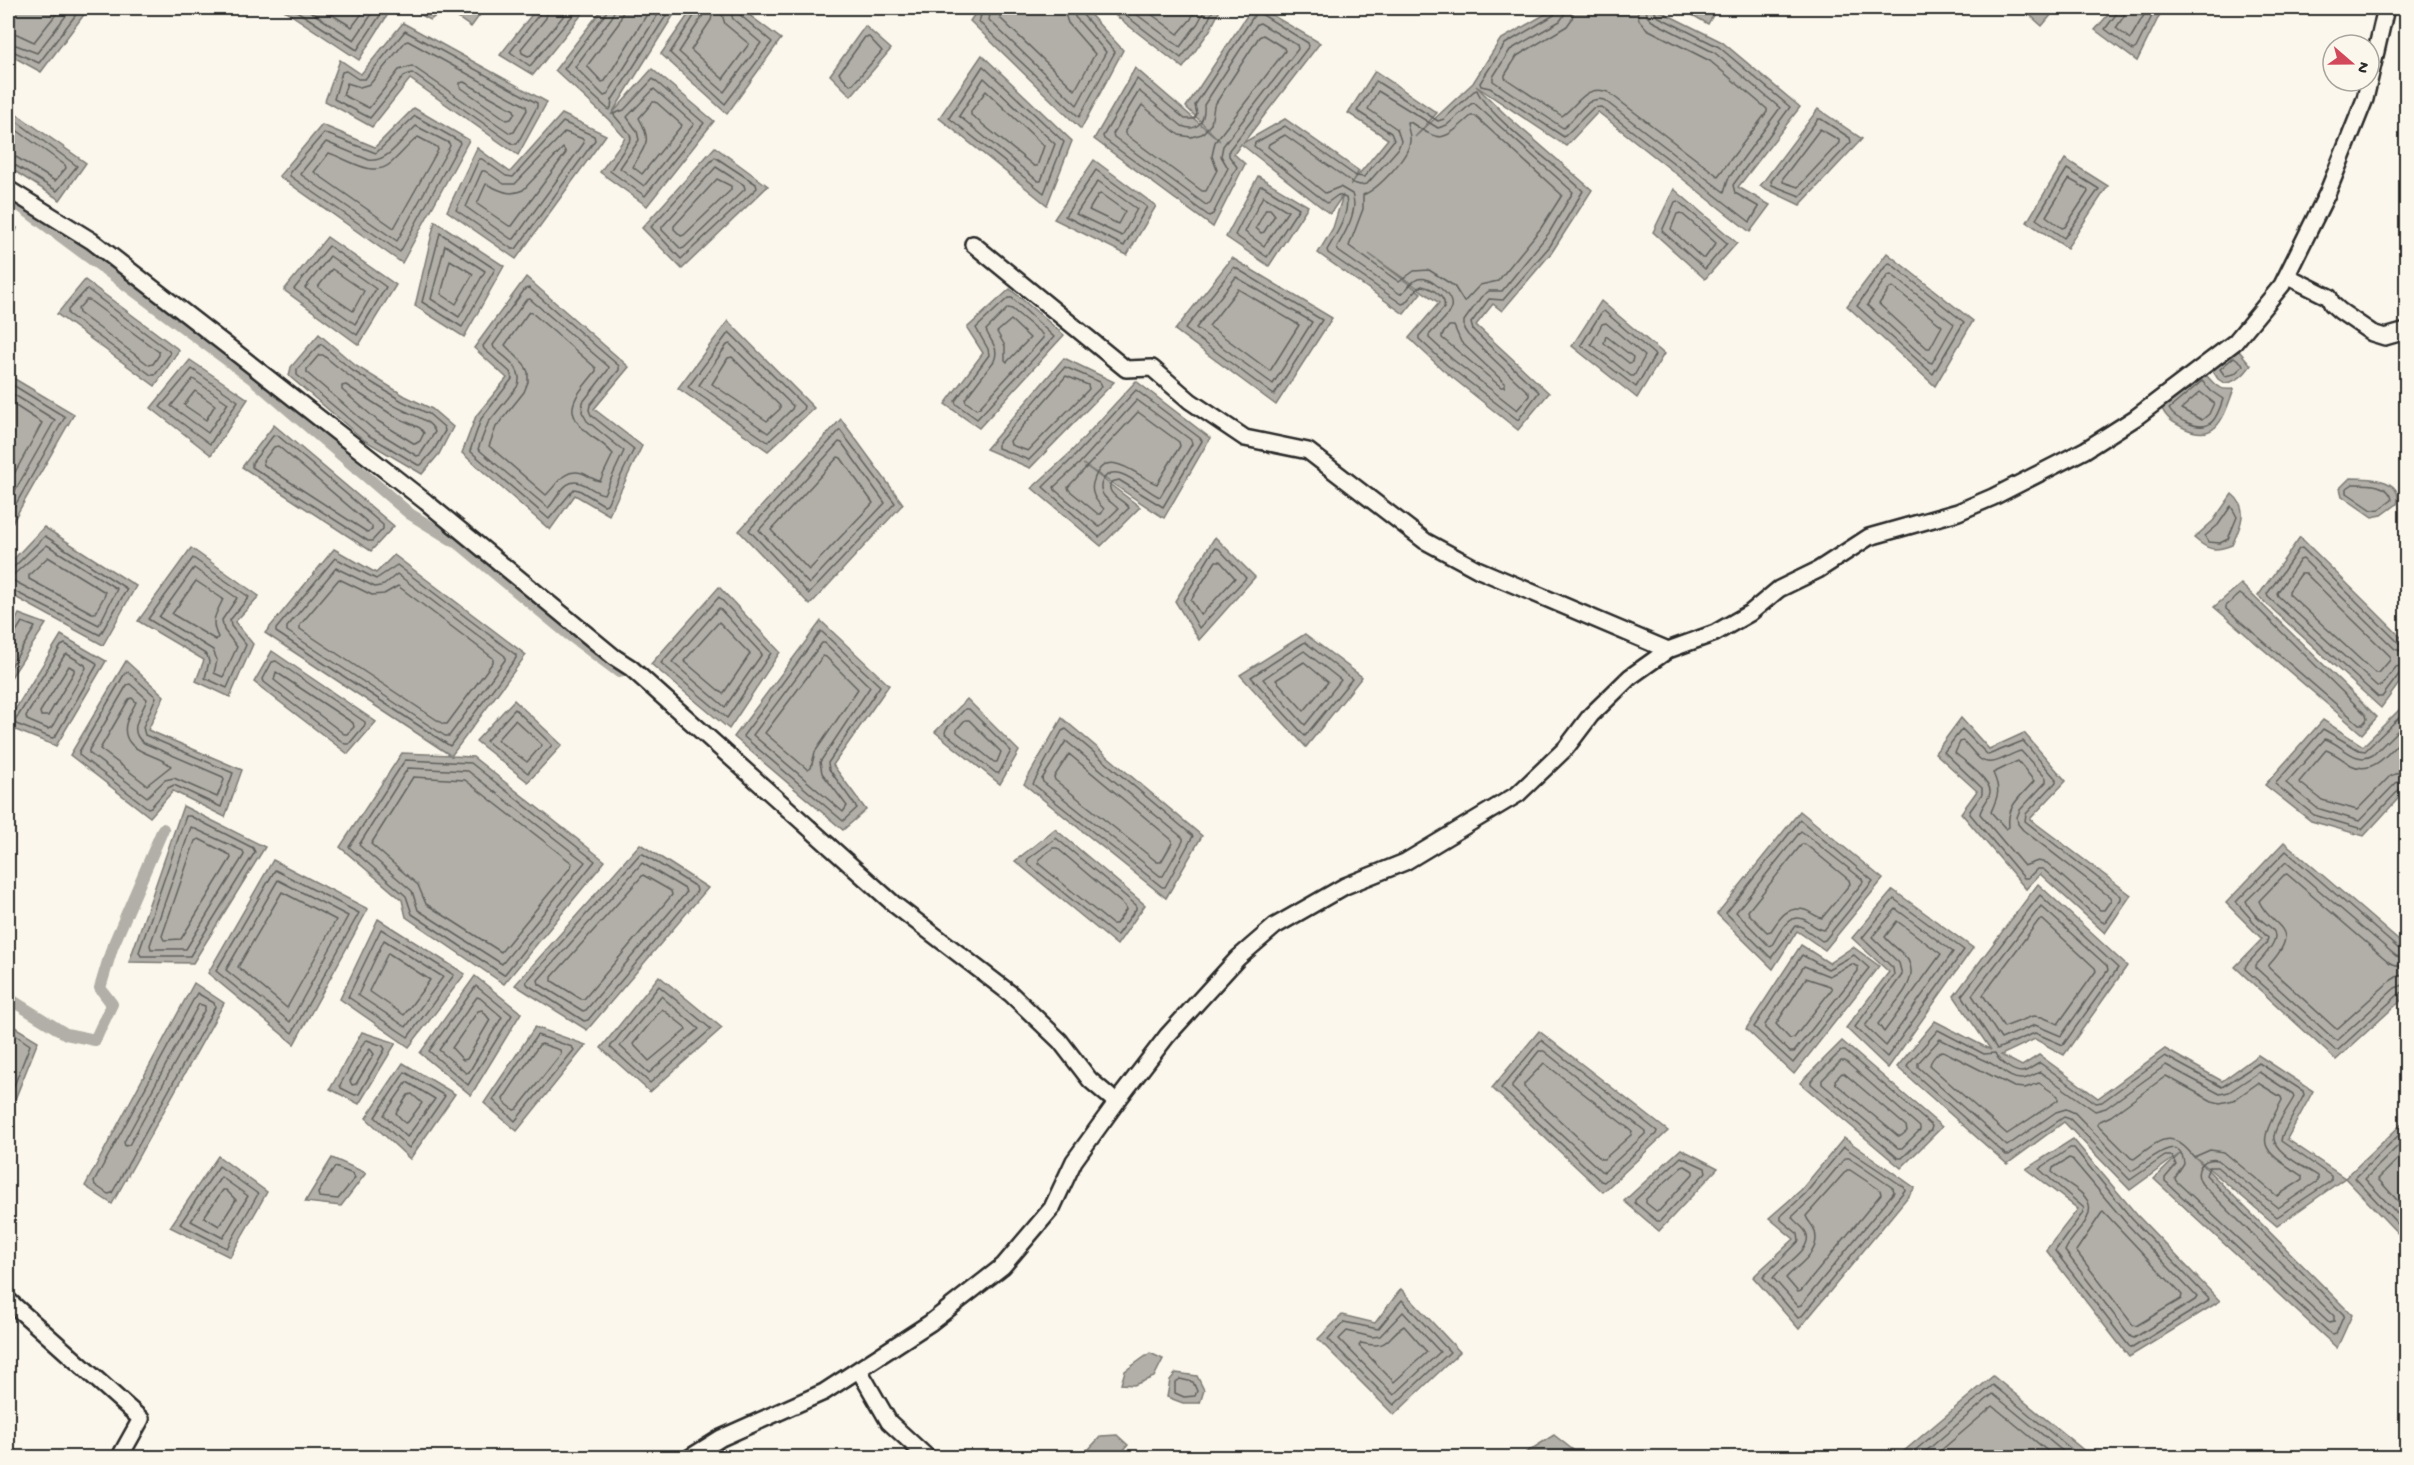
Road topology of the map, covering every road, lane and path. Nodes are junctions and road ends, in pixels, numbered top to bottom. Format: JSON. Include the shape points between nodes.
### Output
{"nodes":[{"id":1,"x":2386,"y":8,"type":"edge"},
{"id":2,"x":8,"y":189,"type":"edge"},
{"id":3,"x":973,"y":244,"type":"dead end"},
{"id":4,"x":2287,"y":276,"type":"junction"},
{"id":5,"x":2406,"y":331,"type":"edge"},
{"id":6,"x":1668,"y":650,"type":"junction"},
{"id":7,"x":1116,"y":1102,"type":"junction"},
{"id":8,"x":8,"y":1300,"type":"edge"},
{"id":9,"x":858,"y":1370,"type":"junction"},
{"id":10,"x":124,"y":1458,"type":"edge"},
{"id":11,"x":689,"y":1458,"type":"edge"},
{"id":12,"x":928,"y":1458,"type":"edge"}],
"edges":[{"from":1,"to":4,"type":"street","via":[[2365,99],[2331,184]]},
{"from":2,"to":7,"type":"street","via":[[110,255],[631,668],[895,905],[1011,994],[1060,1041],[1089,1080]]},
{"from":3,"to":6,"type":"street","via":[[1126,369],[1152,368],[1190,401],[1245,438],[1308,451],[1425,541],[1477,569]]},
{"from":4,"to":5,"type":"street","via":[[2329,297],[2340,311],[2372,333],[2385,337]]},
{"from":4,"to":6,"type":"street","via":[[2271,302],[2235,342],[2110,435],[1993,497],[1928,522],[1869,537],[1818,570],[1779,589],[1750,613],[1715,633]]},
{"from":6,"to":7,"type":"street","via":[[1630,676],[1591,715],[1566,748],[1518,794],[1405,862],[1345,886],[1275,926],[1238,958],[1167,1036]]},
{"from":7,"to":9,"type":"street","via":[[1074,1161],[1052,1208],[1003,1266],[930,1323]]},
{"from":8,"to":10,"type":"street","via":[[141,1419],[122,1453]]},
{"from":9,"to":11,"type":"street","via":[[824,1392],[721,1438]]},
{"from":9,"to":12,"type":"street","via":[[889,1422]]}]}
